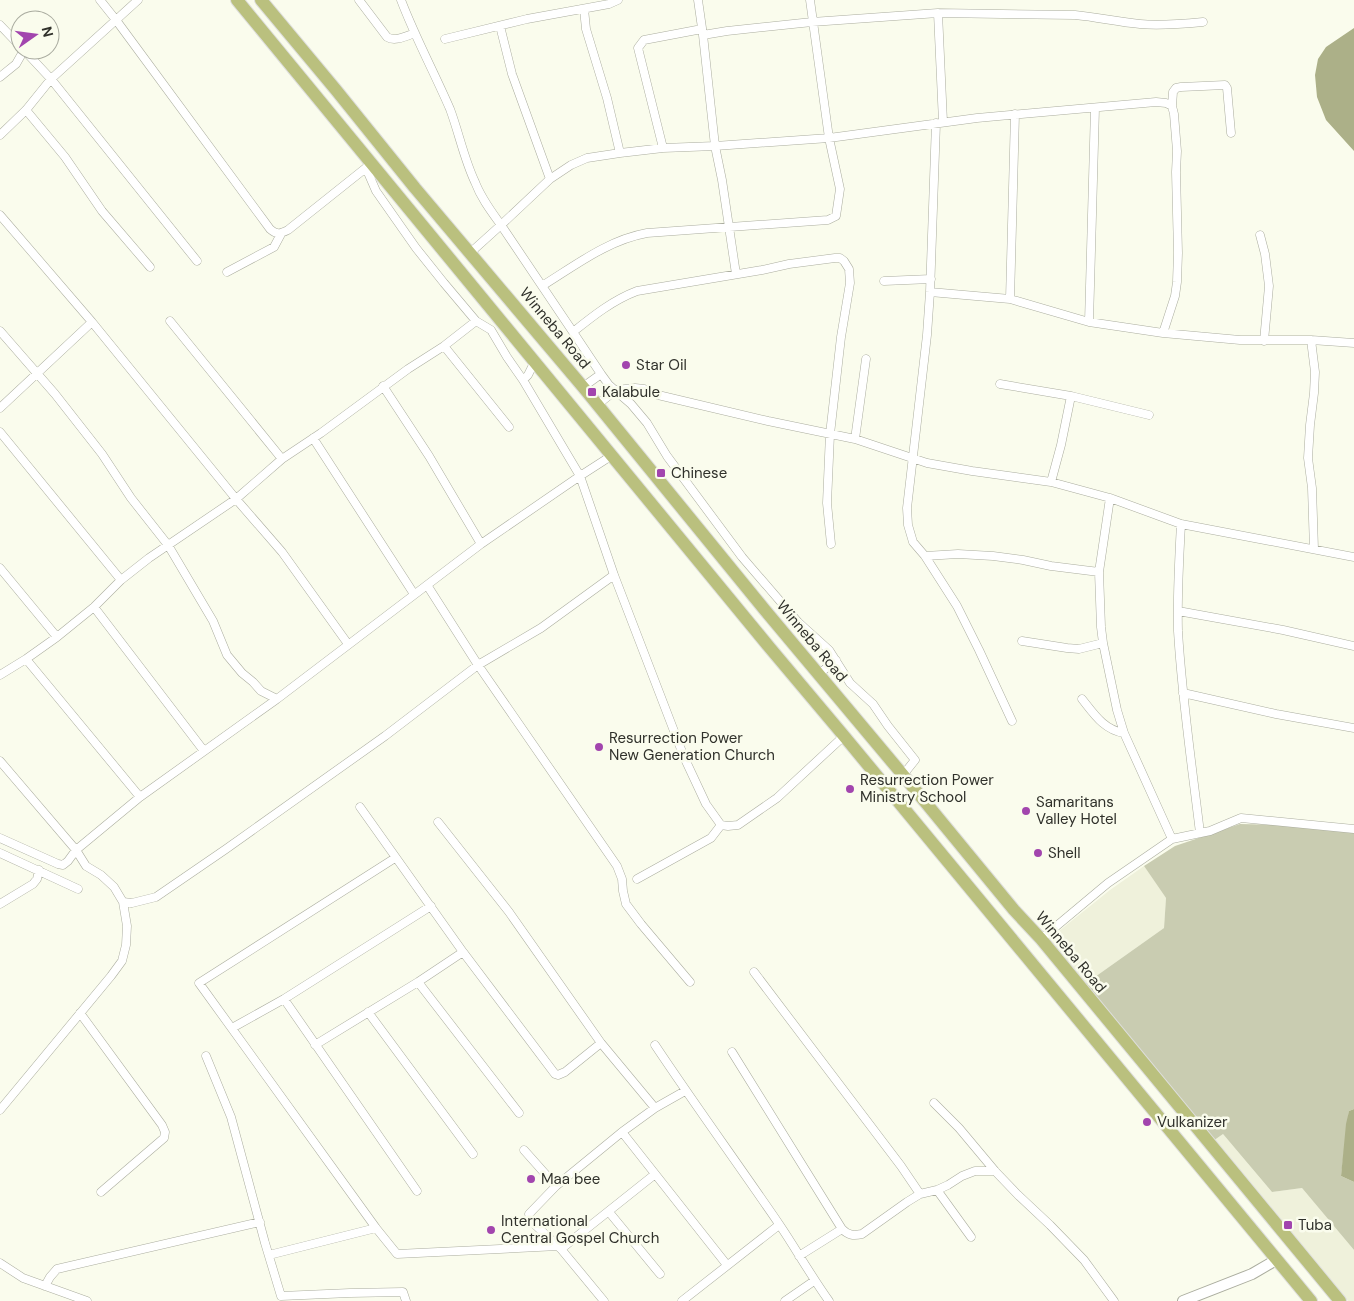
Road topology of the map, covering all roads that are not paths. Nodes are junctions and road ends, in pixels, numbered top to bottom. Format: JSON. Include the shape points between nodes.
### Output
{"nodes":[{"id":1,"x":100,"y":0,"type":"edge"},
{"id":2,"x":138,"y":0,"type":"edge"},
{"id":3,"x":237,"y":0,"type":"edge"},
{"id":4,"x":261,"y":0,"type":"edge"},
{"id":5,"x":360,"y":0,"type":"edge"},
{"id":6,"x":401,"y":0,"type":"edge"},
{"id":7,"x":618,"y":0,"type":"edge"},
{"id":8,"x":698,"y":0,"type":"edge"},
{"id":9,"x":810,"y":0,"type":"edge"},
{"id":10,"x":584,"y":8,"type":"junction"},
{"id":11,"x":938,"y":13,"type":"junction"},
{"id":12,"x":116,"y":20,"type":"junction"},
{"id":13,"x":812,"y":22,"type":"junction"},
{"id":14,"x":1203,"y":22,"type":"dead end"},
{"id":15,"x":0,"y":26,"type":"edge"},
{"id":16,"x":500,"y":26,"type":"junction"},
{"id":17,"x":703,"y":32,"type":"junction"},
{"id":18,"x":415,"y":33,"type":"junction"},
{"id":19,"x":10,"y":36,"type":"edge"},
{"id":20,"x":446,"y":39,"type":"dead end"},
{"id":21,"x":18,"y":60,"type":"edge"},
{"id":22,"x":33,"y":60,"type":"edge"},
{"id":23,"x":0,"y":77,"type":"edge"},
{"id":24,"x":51,"y":79,"type":"junction"},
{"id":25,"x":1172,"y":106,"type":"junction"},
{"id":26,"x":1094,"y":108,"type":"junction"},
{"id":27,"x":26,"y":110,"type":"junction"},
{"id":28,"x":1015,"y":114,"type":"junction"},
{"id":29,"x":940,"y":123,"type":"junction"},
{"id":30,"x":1231,"y":133,"type":"dead end"},
{"id":31,"x":0,"y":135,"type":"edge"},
{"id":32,"x":829,"y":138,"type":"junction"},
{"id":33,"x":715,"y":146,"type":"junction"},
{"id":34,"x":663,"y":148,"type":"junction"},
{"id":35,"x":620,"y":153,"type":"junction"},
{"id":36,"x":369,"y":166,"type":"junction"},
{"id":37,"x":550,"y":179,"type":"junction"},
{"id":38,"x":415,"y":188,"type":"junction"},
{"id":39,"x":400,"y":198,"type":"junction"},
{"id":40,"x":0,"y":215,"type":"edge"},
{"id":41,"x":501,"y":225,"type":"junction"},
{"id":42,"x":728,"y":226,"type":"junction"},
{"id":43,"x":281,"y":234,"type":"junction"},
{"id":44,"x":1260,"y":235,"type":"dead end"},
{"id":45,"x":470,"y":253,"type":"junction"},
{"id":46,"x":197,"y":261,"type":"dead end"},
{"id":47,"x":150,"y":267,"type":"dead end"},
{"id":48,"x":227,"y":272,"type":"dead end"},
{"id":49,"x":736,"y":274,"type":"junction"},
{"id":50,"x":931,"y":279,"type":"junction"},
{"id":51,"x":884,"y":280,"type":"dead end"},
{"id":52,"x":542,"y":286,"type":"junction"},
{"id":53,"x":930,"y":292,"type":"junction"},
{"id":54,"x":1010,"y":299,"type":"junction"},
{"id":55,"x":170,"y":321,"type":"dead end"},
{"id":56,"x":476,"y":321,"type":"junction"},
{"id":57,"x":92,"y":322,"type":"junction"},
{"id":58,"x":1089,"y":322,"type":"junction"},
{"id":59,"x":0,"y":331,"type":"edge"},
{"id":60,"x":573,"y":332,"type":"junction"},
{"id":61,"x":1163,"y":333,"type":"junction"},
{"id":62,"x":1264,"y":340,"type":"junction"},
{"id":63,"x":1311,"y":340,"type":"junction"},
{"id":64,"x":1354,"y":343,"type":"edge"},
{"id":65,"x":444,"y":346,"type":"junction"},
{"id":66,"x":866,"y":360,"type":"dead end"},
{"id":67,"x":535,"y":361,"type":"junction"},
{"id":68,"x":37,"y":374,"type":"junction"},
{"id":69,"x":600,"y":374,"type":"junction"},
{"id":70,"x":523,"y":380,"type":"junction"},
{"id":71,"x":1000,"y":384,"type":"dead end"},
{"id":72,"x":383,"y":386,"type":"junction"},
{"id":73,"x":583,"y":387,"type":"junction"},
{"id":74,"x":616,"y":390,"type":"junction"},
{"id":75,"x":1071,"y":396,"type":"junction"},
{"id":76,"x":597,"y":405,"type":"junction"},
{"id":77,"x":0,"y":408,"type":"edge"},
{"id":78,"x":1149,"y":415,"type":"dead end"},
{"id":79,"x":509,"y":428,"type":"dead end"},
{"id":80,"x":0,"y":432,"type":"edge"},
{"id":81,"x":830,"y":434,"type":"junction"},
{"id":82,"x":313,"y":438,"type":"junction"},
{"id":83,"x":855,"y":439,"type":"junction"},
{"id":84,"x":611,"y":456,"type":"junction"},
{"id":85,"x":282,"y":459,"type":"junction"},
{"id":86,"x":913,"y":459,"type":"junction"},
{"id":87,"x":580,"y":476,"type":"junction"},
{"id":88,"x":1051,"y":482,"type":"junction"},
{"id":89,"x":1110,"y":498,"type":"junction"},
{"id":90,"x":236,"y":499,"type":"junction"},
{"id":91,"x":1181,"y":524,"type":"junction"},
{"id":92,"x":481,"y":544,"type":"junction"},
{"id":93,"x":831,"y":544,"type":"dead end"},
{"id":94,"x":168,"y":545,"type":"junction"},
{"id":95,"x":1314,"y":549,"type":"junction"},
{"id":96,"x":924,"y":556,"type":"junction"},
{"id":97,"x":742,"y":557,"type":"junction"},
{"id":98,"x":1354,"y":557,"type":"edge"},
{"id":99,"x":0,"y":568,"type":"edge"},
{"id":100,"x":730,"y":568,"type":"junction"},
{"id":101,"x":1099,"y":572,"type":"junction"},
{"id":102,"x":614,"y":575,"type":"junction"},
{"id":103,"x":121,"y":580,"type":"junction"},
{"id":104,"x":427,"y":585,"type":"junction"},
{"id":105,"x":414,"y":594,"type":"junction"},
{"id":106,"x":94,"y":607,"type":"junction"},
{"id":107,"x":1178,"y":611,"type":"junction"},
{"id":108,"x":57,"y":638,"type":"junction"},
{"id":109,"x":1022,"y":641,"type":"dead end"},
{"id":110,"x":1103,"y":643,"type":"junction"},
{"id":111,"x":348,"y":644,"type":"junction"},
{"id":112,"x":1354,"y":646,"type":"edge"},
{"id":113,"x":26,"y":659,"type":"junction"},
{"id":114,"x":836,"y":660,"type":"junction"},
{"id":115,"x":478,"y":665,"type":"junction"},
{"id":116,"x":819,"y":674,"type":"junction"},
{"id":117,"x":0,"y":675,"type":"edge"},
{"id":118,"x":1183,"y":693,"type":"junction"},
{"id":119,"x":277,"y":699,"type":"junction"},
{"id":120,"x":1082,"y":699,"type":"dead end"},
{"id":121,"x":1012,"y":721,"type":"dead end"},
{"id":122,"x":1354,"y":728,"type":"edge"},
{"id":123,"x":1124,"y":733,"type":"junction"},
{"id":124,"x":844,"y":736,"type":"junction"},
{"id":125,"x":204,"y":751,"type":"junction"},
{"id":126,"x":0,"y":761,"type":"edge"},
{"id":127,"x":904,"y":775,"type":"junction"},
{"id":128,"x":140,"y":796,"type":"junction"},
{"id":129,"x":360,"y":807,"type":"dead end"},
{"id":130,"x":438,"y":822,"type":"dead end"},
{"id":131,"x":721,"y":824,"type":"junction"},
{"id":132,"x":1354,"y":829,"type":"edge"},
{"id":133,"x":1200,"y":833,"type":"junction"},
{"id":134,"x":0,"y":838,"type":"edge"},
{"id":135,"x":1172,"y":839,"type":"junction"},
{"id":136,"x":76,"y":850,"type":"junction"},
{"id":137,"x":0,"y":853,"type":"edge"},
{"id":138,"x":395,"y":858,"type":"junction"},
{"id":139,"x":39,"y":870,"type":"junction"},
{"id":140,"x":637,"y":878,"type":"dead end"},
{"id":141,"x":78,"y":888,"type":"dead end"},
{"id":142,"x":123,"y":902,"type":"junction"},
{"id":143,"x":0,"y":904,"type":"edge"},
{"id":144,"x":431,"y":906,"type":"junction"},
{"id":145,"x":1040,"y":939,"type":"junction"},
{"id":146,"x":463,"y":952,"type":"junction"},
{"id":147,"x":754,"y":972,"type":"dead end"},
{"id":148,"x":418,"y":982,"type":"junction"},
{"id":149,"x":690,"y":982,"type":"dead end"},
{"id":150,"x":1080,"y":988,"type":"junction"},
{"id":151,"x":284,"y":999,"type":"junction"},
{"id":152,"x":1064,"y":1002,"type":"junction"},
{"id":153,"x":368,"y":1012,"type":"junction"},
{"id":154,"x":80,"y":1013,"type":"junction"},
{"id":155,"x":232,"y":1028,"type":"junction"},
{"id":156,"x":602,"y":1043,"type":"junction"},
{"id":157,"x":315,"y":1045,"type":"junction"},
{"id":158,"x":654,"y":1045,"type":"dead end"},
{"id":159,"x":732,"y":1052,"type":"dead end"},
{"id":160,"x":206,"y":1056,"type":"dead end"},
{"id":161,"x":685,"y":1091,"type":"junction"},
{"id":162,"x":934,"y":1103,"type":"dead end"},
{"id":163,"x":655,"y":1108,"type":"junction"},
{"id":164,"x":0,"y":1110,"type":"edge"},
{"id":165,"x":519,"y":1113,"type":"dead end"},
{"id":166,"x":622,"y":1132,"type":"junction"},
{"id":167,"x":524,"y":1150,"type":"dead end"},
{"id":168,"x":473,"y":1154,"type":"dead end"},
{"id":169,"x":995,"y":1171,"type":"junction"},
{"id":170,"x":654,"y":1175,"type":"junction"},
{"id":171,"x":556,"y":1186,"type":"junction"},
{"id":172,"x":937,"y":1190,"type":"junction"},
{"id":173,"x":417,"y":1191,"type":"dead end"},
{"id":174,"x":101,"y":1192,"type":"dead end"},
{"id":175,"x":920,"y":1194,"type":"junction"},
{"id":176,"x":609,"y":1212,"type":"junction"},
{"id":177,"x":260,"y":1222,"type":"junction"},
{"id":178,"x":779,"y":1225,"type":"junction"},
{"id":179,"x":376,"y":1228,"type":"junction"},
{"id":180,"x":842,"y":1229,"type":"junction"},
{"id":181,"x":971,"y":1237,"type":"dead end"},
{"id":182,"x":560,"y":1247,"type":"junction"},
{"id":183,"x":269,"y":1255,"type":"junction"},
{"id":184,"x":800,"y":1256,"type":"junction"},
{"id":185,"x":1276,"y":1260,"type":"junction"},
{"id":186,"x":0,"y":1263,"type":"edge"},
{"id":187,"x":727,"y":1265,"type":"junction"},
{"id":188,"x":660,"y":1274,"type":"dead end"},
{"id":189,"x":814,"y":1281,"type":"junction"},
{"id":190,"x":45,"y":1286,"type":"junction"},
{"id":191,"x":87,"y":1301,"type":"edge"},
{"id":192,"x":406,"y":1301,"type":"edge"},
{"id":193,"x":604,"y":1301,"type":"edge"},
{"id":194,"x":682,"y":1301,"type":"edge"},
{"id":195,"x":785,"y":1301,"type":"edge"},
{"id":196,"x":829,"y":1301,"type":"edge"},
{"id":197,"x":1114,"y":1301,"type":"edge"},
{"id":198,"x":1183,"y":1301,"type":"edge"},
{"id":199,"x":1311,"y":1301,"type":"edge"},
{"id":200,"x":1340,"y":1301,"type":"edge"}],
"edges":[{"from":1,"to":12,"type":"street"},
{"from":2,"to":12,"type":"street"},
{"from":3,"to":36,"type":"highway"},
{"from":4,"to":38,"type":"highway","name":"Winneba Road"},
{"from":5,"to":18,"type":"street","via":[[386,37],[397,39]]},
{"from":6,"to":18,"type":"street"},
{"from":7,"to":10,"type":"street"},
{"from":8,"to":17,"type":"street"},
{"from":9,"to":13,"type":"street"},
{"from":10,"to":16,"type":"street"},
{"from":10,"to":35,"type":"street","via":[[586,29]]},
{"from":11,"to":13,"type":"street"},
{"from":11,"to":14,"type":"street","via":[[1095,16],[1163,25]]},
{"from":11,"to":29,"type":"street"},
{"from":12,"to":24,"type":"street"},
{"from":12,"to":43,"type":"street","via":[[270,229]]},
{"from":13,"to":17,"type":"street"},
{"from":13,"to":32,"type":"street"},
{"from":15,"to":19,"type":"street"},
{"from":16,"to":20,"type":"street"},
{"from":16,"to":37,"type":"street","via":[[512,74]]},
{"from":17,"to":33,"type":"street"},
{"from":17,"to":34,"type":"street","via":[[644,40],[638,48]]},
{"from":18,"to":41,"type":"street","via":[[452,116],[474,182]]},
{"from":21,"to":23,"type":"street"},
{"from":22,"to":24,"type":"street"},
{"from":24,"to":27,"type":"street"},
{"from":24,"to":46,"type":"street"},
{"from":25,"to":26,"type":"street","via":[[1156,102]]},
{"from":25,"to":30,"type":"street","via":[[1176,88],[1225,85]]},
{"from":25,"to":61,"type":"street","via":[[1177,152],[1178,270],[1175,296]]},
{"from":26,"to":28,"type":"street"},
{"from":26,"to":58,"type":"street"},
{"from":27,"to":31,"type":"street"},
{"from":27,"to":47,"type":"street","via":[[65,157],[102,211]]},
{"from":28,"to":29,"type":"street"},
{"from":28,"to":54,"type":"street"},
{"from":29,"to":32,"type":"street"},
{"from":29,"to":50,"type":"street"},
{"from":32,"to":33,"type":"street"},
{"from":32,"to":42,"type":"street","via":[[840,189],[836,216],[828,220]]},
{"from":33,"to":34,"type":"street"},
{"from":33,"to":42,"type":"street"},
{"from":34,"to":35,"type":"street"},
{"from":35,"to":37,"type":"street","via":[[587,158]]},
{"from":36,"to":39,"type":"highway"},
{"from":36,"to":43,"type":"street"},
{"from":36,"to":56,"type":"street","via":[[376,191],[416,248]]},
{"from":37,"to":41,"type":"street"},
{"from":38,"to":39,"type":"highway","via":[[410,195]]},
{"from":38,"to":45,"type":"highway","name":"Winneba Road"},
{"from":39,"to":67,"type":"highway"},
{"from":40,"to":57,"type":"street"},
{"from":41,"to":45,"type":"street"},
{"from":41,"to":52,"type":"street"},
{"from":42,"to":49,"type":"street"},
{"from":42,"to":52,"type":"street","via":[[635,235],[599,250]]},
{"from":43,"to":48,"type":"street","via":[[274,247]]},
{"from":44,"to":62,"type":"street","via":[[1269,286]]},
{"from":45,"to":73,"type":"highway","name":"Winneba Road"},
{"from":49,"to":60,"type":"street","via":[[637,291],[603,309]]},
{"from":49,"to":81,"type":"street","via":[[826,259],[840,258],[844,261],[850,283]]},
{"from":50,"to":51,"type":"street"},
{"from":50,"to":53,"type":"street"},
{"from":52,"to":60,"type":"street"},
{"from":53,"to":54,"type":"street"},
{"from":53,"to":86,"type":"street"},
{"from":54,"to":58,"type":"street"},
{"from":55,"to":85,"type":"street"},
{"from":56,"to":65,"type":"street"},
{"from":56,"to":70,"type":"street","via":[[491,330]]},
{"from":57,"to":68,"type":"street"},
{"from":57,"to":90,"type":"street"},
{"from":58,"to":61,"type":"street"},
{"from":59,"to":68,"type":"street"},
{"from":60,"to":69,"type":"street"},
{"from":61,"to":62,"type":"street"},
{"from":62,"to":63,"type":"street"},
{"from":63,"to":64,"type":"street"},
{"from":63,"to":95,"type":"street","via":[[1314,393],[1308,458]]},
{"from":65,"to":72,"type":"street"},
{"from":65,"to":79,"type":"street"},
{"from":66,"to":83,"type":"street"},
{"from":67,"to":70,"type":"street"},
{"from":67,"to":84,"type":"highway"},
{"from":68,"to":77,"type":"street"},
{"from":68,"to":94,"type":"street","via":[[102,454]]},
{"from":69,"to":73,"type":"street"},
{"from":69,"to":74,"type":"street"},
{"from":70,"to":87,"type":"street"},
{"from":71,"to":75,"type":"street"},
{"from":72,"to":82,"type":"street"},
{"from":72,"to":92,"type":"street"},
{"from":73,"to":76,"type":"highway","name":"Winneba Road"},
{"from":74,"to":76,"type":"street"},
{"from":74,"to":81,"type":"street","via":[[644,389],[658,395]]},
{"from":74,"to":97,"type":"street","via":[[632,404]]},
{"from":75,"to":78,"type":"street"},
{"from":75,"to":88,"type":"street"},
{"from":76,"to":100,"type":"highway","name":"Winneba Road"},
{"from":80,"to":103,"type":"street"},
{"from":81,"to":83,"type":"street"},
{"from":81,"to":93,"type":"street","via":[[827,503]]},
{"from":82,"to":85,"type":"street"},
{"from":82,"to":105,"type":"street"},
{"from":83,"to":86,"type":"street"},
{"from":84,"to":87,"type":"street"},
{"from":84,"to":124,"type":"highway"},
{"from":85,"to":90,"type":"street"},
{"from":86,"to":88,"type":"street"},
{"from":86,"to":96,"type":"street","via":[[908,525]]},
{"from":87,"to":92,"type":"street"},
{"from":87,"to":102,"type":"street"},
{"from":88,"to":89,"type":"street"},
{"from":89,"to":91,"type":"street"},
{"from":89,"to":101,"type":"street"},
{"from":90,"to":94,"type":"street"},
{"from":90,"to":111,"type":"street","via":[[282,552]]},
{"from":91,"to":95,"type":"street"},
{"from":91,"to":107,"type":"street"},
{"from":92,"to":104,"type":"street"},
{"from":94,"to":103,"type":"street"},
{"from":94,"to":119,"type":"street","via":[[213,621],[227,655],[261,691]]},
{"from":95,"to":98,"type":"street"},
{"from":96,"to":101,"type":"street","via":[[993,556]]},
{"from":96,"to":121,"type":"street","via":[[957,606]]},
{"from":97,"to":100,"type":"street"},
{"from":97,"to":114,"type":"street"},
{"from":99,"to":108,"type":"street"},
{"from":100,"to":116,"type":"highway","name":"Winneba Road"},
{"from":101,"to":110,"type":"street"},
{"from":102,"to":115,"type":"street","via":[[541,628]]},
{"from":102,"to":131,"type":"street","via":[[684,757],[706,804]]},
{"from":103,"to":106,"type":"street"},
{"from":104,"to":105,"type":"street"},
{"from":104,"to":115,"type":"street"},
{"from":105,"to":111,"type":"street"},
{"from":106,"to":108,"type":"street"},
{"from":106,"to":125,"type":"street"},
{"from":107,"to":112,"type":"street"},
{"from":107,"to":118,"type":"street"},
{"from":108,"to":113,"type":"street"},
{"from":109,"to":110,"type":"street","via":[[1067,648]]},
{"from":110,"to":123,"type":"street"},
{"from":111,"to":119,"type":"street"},
{"from":113,"to":117,"type":"street"},
{"from":113,"to":128,"type":"street"},
{"from":114,"to":116,"type":"street"},
{"from":114,"to":127,"type":"street","via":[[850,683],[873,704],[915,760]]},
{"from":115,"to":142,"type":"street","via":[[386,736],[156,897],[132,904]]},
{"from":115,"to":149,"type":"street","via":[[617,866],[626,904]]},
{"from":116,"to":127,"type":"highway","name":"Winneba Road"},
{"from":118,"to":122,"type":"street"},
{"from":118,"to":133,"type":"street"},
{"from":119,"to":125,"type":"street"},
{"from":120,"to":123,"type":"street","via":[[1105,725]]},
{"from":123,"to":135,"type":"street"},
{"from":124,"to":131,"type":"street","via":[[777,798],[738,825]]},
{"from":124,"to":152,"type":"highway"},
{"from":125,"to":128,"type":"street"},
{"from":126,"to":136,"type":"street"},
{"from":127,"to":145,"type":"highway","name":"Winneba Road"},
{"from":128,"to":136,"type":"street"},
{"from":129,"to":138,"type":"street"},
{"from":130,"to":156,"type":"street","via":[[509,912]]},
{"from":131,"to":140,"type":"street","via":[[710,838]]},
{"from":132,"to":133,"type":"street","via":[[1241,818]]},
{"from":133,"to":135,"type":"street"},
{"from":134,"to":136,"type":"street","via":[[63,865]]},
{"from":135,"to":145,"type":"street","via":[[1108,883]]},
{"from":136,"to":142,"type":"street","via":[[86,866],[114,886]]},
{"from":137,"to":139,"type":"street"},
{"from":138,"to":144,"type":"street"},
{"from":138,"to":155,"type":"street","via":[[200,983]]},
{"from":139,"to":141,"type":"street"},
{"from":139,"to":143,"type":"street","via":[[33,884]]},
{"from":142,"to":154,"type":"street","via":[[127,926],[122,961]]},
{"from":144,"to":146,"type":"street"},
{"from":144,"to":151,"type":"street"},
{"from":145,"to":150,"type":"highway","name":"Winneba Road"},
{"from":146,"to":148,"type":"street"},
{"from":146,"to":156,"type":"street","via":[[555,1074],[565,1072]]},
{"from":147,"to":175,"type":"street"},
{"from":148,"to":153,"type":"street"},
{"from":148,"to":165,"type":"street"},
{"from":150,"to":152,"type":"highway"},
{"from":150,"to":200,"type":"highway","name":"Winneba Road"},
{"from":151,"to":155,"type":"street"},
{"from":151,"to":157,"type":"street"},
{"from":152,"to":185,"type":"highway"},
{"from":153,"to":157,"type":"street"},
{"from":153,"to":168,"type":"street"},
{"from":154,"to":164,"type":"street"},
{"from":154,"to":174,"type":"street","via":[[165,1132],[164,1138]]},
{"from":155,"to":179,"type":"street"},
{"from":156,"to":163,"type":"street"},
{"from":157,"to":173,"type":"street"},
{"from":158,"to":161,"type":"street"},
{"from":159,"to":180,"type":"street"},
{"from":160,"to":177,"type":"street","via":[[231,1117]]},
{"from":161,"to":163,"type":"street"},
{"from":161,"to":178,"type":"street"},
{"from":162,"to":169,"type":"street"},
{"from":163,"to":166,"type":"street"},
{"from":166,"to":170,"type":"street"},
{"from":166,"to":171,"type":"street"},
{"from":167,"to":171,"type":"street"},
{"from":169,"to":172,"type":"street","via":[[975,1171]]},
{"from":169,"to":197,"type":"street","via":[[1084,1260]]},
{"from":170,"to":176,"type":"street"},
{"from":170,"to":187,"type":"street"},
{"from":171,"to":182,"type":"street","via":[[529,1214],[531,1221]]},
{"from":172,"to":175,"type":"street"},
{"from":172,"to":181,"type":"street"},
{"from":175,"to":180,"type":"street","via":[[862,1234],[854,1236]]},
{"from":176,"to":182,"type":"street"},
{"from":176,"to":188,"type":"street"},
{"from":177,"to":183,"type":"street"},
{"from":177,"to":190,"type":"street","via":[[57,1269]]},
{"from":178,"to":184,"type":"street"},
{"from":178,"to":187,"type":"street"},
{"from":179,"to":182,"type":"street","via":[[397,1254],[402,1255]]},
{"from":179,"to":183,"type":"street"},
{"from":180,"to":184,"type":"street"},
{"from":182,"to":193,"type":"street"},
{"from":183,"to":192,"type":"street","via":[[281,1296],[403,1292]]},
{"from":184,"to":189,"type":"street"},
{"from":185,"to":198,"type":"street","via":[[1252,1274]]},
{"from":185,"to":199,"type":"highway"},
{"from":186,"to":190,"type":"street","via":[[23,1278]]},
{"from":187,"to":194,"type":"street"},
{"from":189,"to":195,"type":"street"},
{"from":189,"to":196,"type":"street"},
{"from":190,"to":191,"type":"street"}]}
